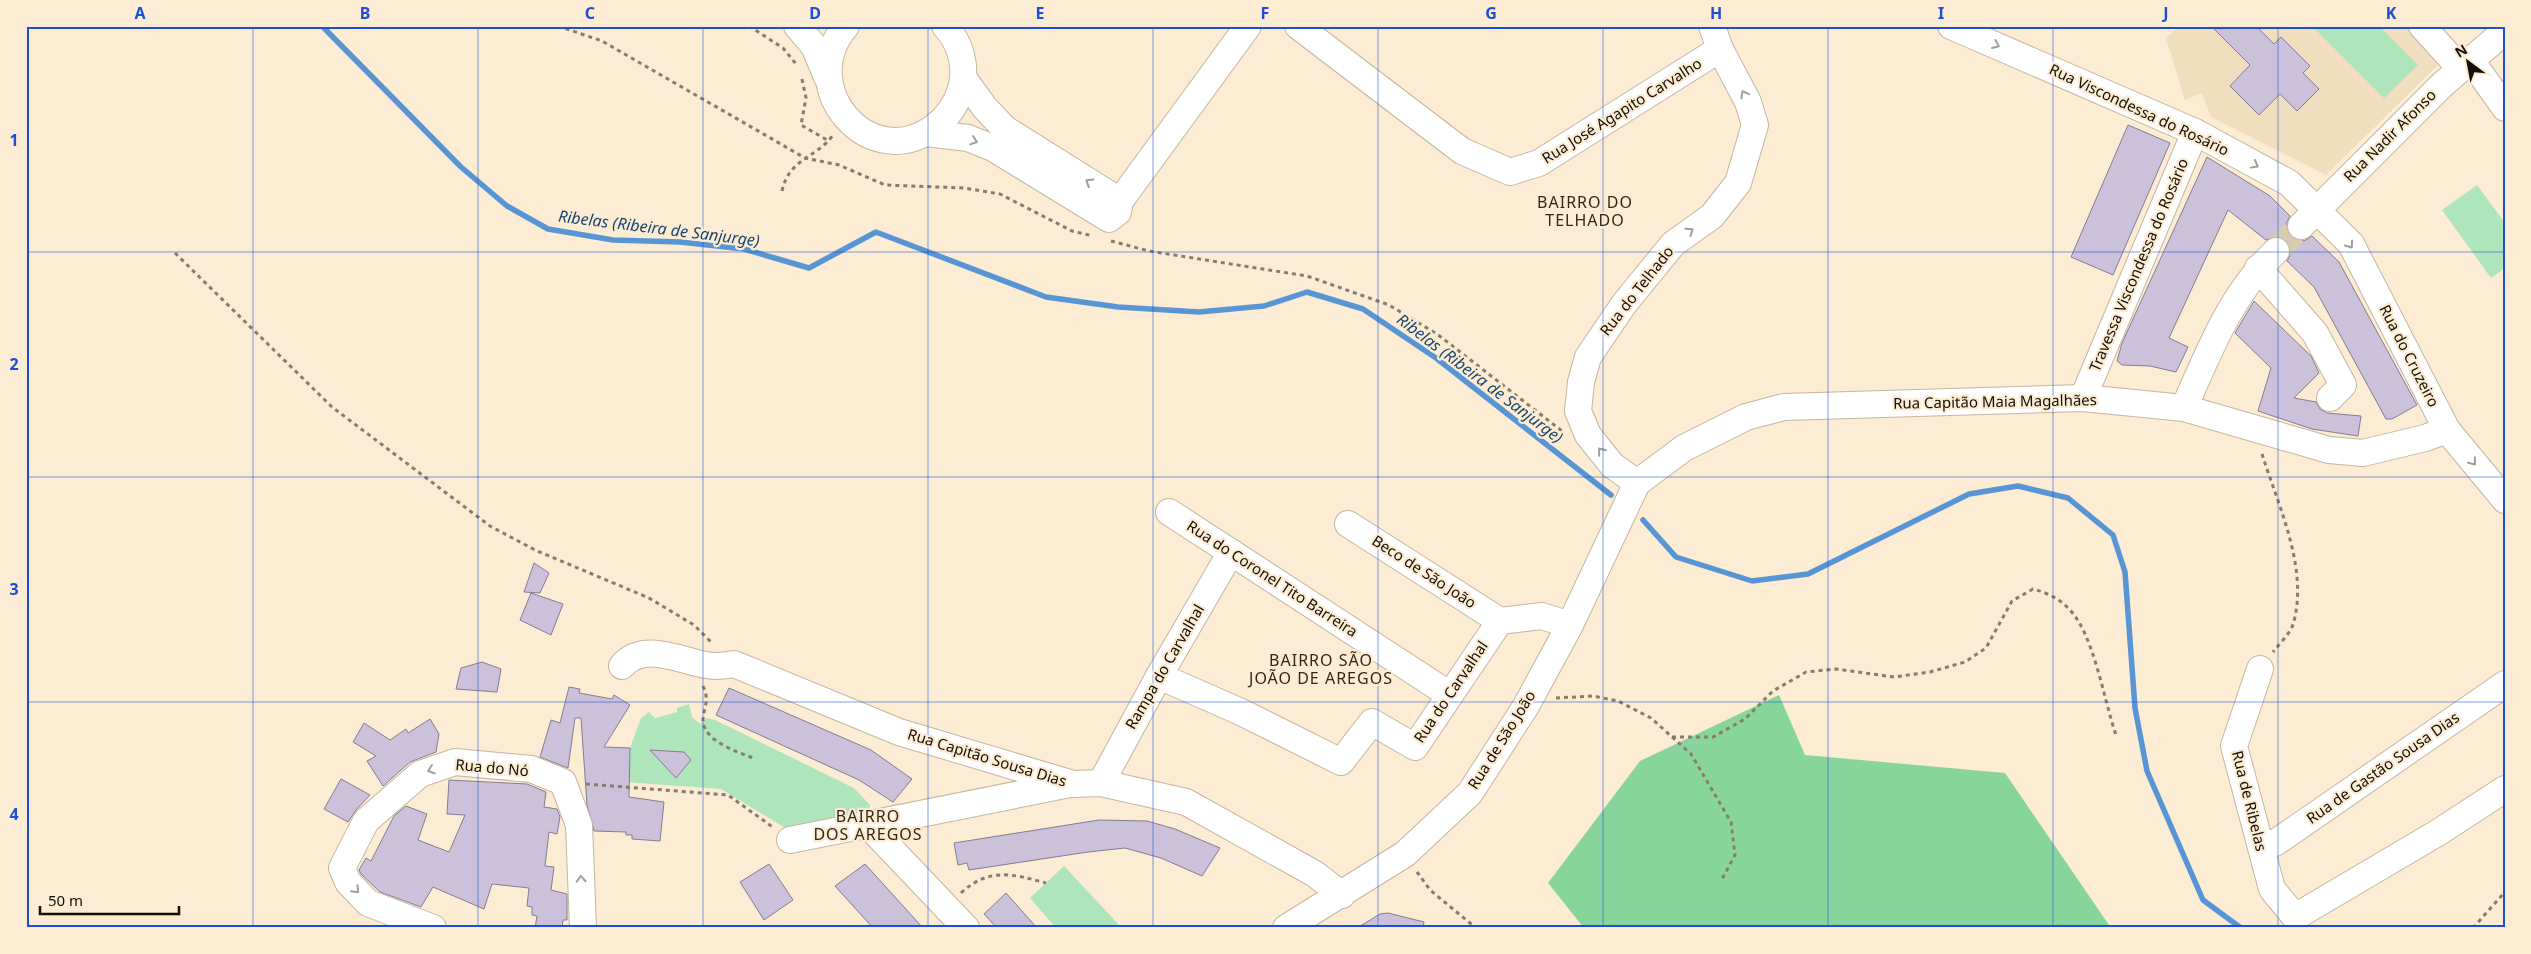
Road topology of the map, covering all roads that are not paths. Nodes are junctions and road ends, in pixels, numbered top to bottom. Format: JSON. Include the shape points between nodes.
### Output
{"nodes":[{"id":1,"x":797,"y":26,"type":"edge"},
{"id":2,"x":846,"y":26,"type":"edge"},
{"id":3,"x":945,"y":26,"type":"edge"},
{"id":4,"x":964,"y":26,"type":"edge"},
{"id":5,"x":1248,"y":26,"type":"edge"},
{"id":6,"x":1298,"y":26,"type":"edge"},
{"id":7,"x":1951,"y":26,"type":"edge"},
{"id":8,"x":2422,"y":26,"type":"edge"},
{"id":9,"x":2505,"y":31,"type":"edge"},
{"id":10,"x":1716,"y":38,"type":"edge"},
{"id":11,"x":2465,"y":64,"type":"junction"},
{"id":12,"x":963,"y":67,"type":"junction"},
{"id":13,"x":828,"y":78,"type":"junction"},
{"id":14,"x":2505,"y":108,"type":"edge"},
{"id":15,"x":2195,"y":132,"type":"junction"},
{"id":16,"x":926,"y":133,"type":"junction"},
{"id":17,"x":1120,"y":201,"type":"junction"},
{"id":18,"x":2310,"y":218,"type":"junction"},
{"id":19,"x":2083,"y":398,"type":"junction"},
{"id":20,"x":2330,"y":398,"type":"dead end"},
{"id":21,"x":2184,"y":408,"type":"junction"},
{"id":22,"x":2447,"y":430,"type":"junction"},
{"id":23,"x":1637,"y":483,"type":"junction"},
{"id":24,"x":2505,"y":500,"type":"edge"},
{"id":25,"x":1170,"y":512,"type":"dead end"},
{"id":26,"x":1348,"y":524,"type":"dead end"},
{"id":27,"x":1232,"y":552,"type":"junction"},
{"id":28,"x":1500,"y":621,"type":"junction"},
{"id":29,"x":1570,"y":625,"type":"junction"},
{"id":30,"x":622,"y":666,"type":"dead end"},
{"id":31,"x":2260,"y":669,"type":"road end"},
{"id":32,"x":1159,"y":676,"type":"junction"},
{"id":33,"x":2505,"y":684,"type":"edge"},
{"id":34,"x":1450,"y":695,"type":"junction"},
{"id":35,"x":1101,"y":783,"type":"junction"},
{"id":36,"x":1073,"y":784,"type":"junction"},
{"id":37,"x":2505,"y":789,"type":"edge"},
{"id":38,"x":868,"y":825,"type":"junction"},
{"id":39,"x":2259,"y":839,"type":"junction"},
{"id":40,"x":790,"y":840,"type":"road end"},
{"id":41,"x":1342,"y":894,"type":"junction"},
{"id":42,"x":1325,"y":918,"type":"edge"},
{"id":43,"x":433,"y":928,"type":"edge"},
{"id":44,"x":584,"y":928,"type":"edge"},
{"id":45,"x":966,"y":928,"type":"edge"},
{"id":46,"x":1286,"y":928,"type":"edge"}],
"edges":[{"from":1,"to":13,"type":"street","via":[[814,46]]},
{"from":2,"to":13,"type":"street","via":[[829,56]]},
{"from":3,"to":12,"type":"street","via":[[953,34]]},
{"from":4,"to":12,"type":"street"},
{"from":5,"to":17,"type":"street"},
{"from":6,"to":10,"type":"street","name":"Rua José Agapito Carvalho","via":[[1462,151],[1510,172],[1539,163]]},
{"from":7,"to":15,"type":"street","name":"Rua Viscondessa do Rosário","one_way":true},
{"from":8,"to":11,"type":"street"},
{"from":9,"to":11,"type":"street","name":"Rua Nadir Afonso"},
{"from":23,"to":10,"type":"street","name":"Rua do Telhado","one_way":true,"via":[[1612,465],[1588,435],[1578,411],[1581,382],[1588,357],[1624,304],[1673,244],[1712,216],[1738,183],[1755,125],[1748,102]]},
{"from":11,"to":14,"type":"street"},
{"from":11,"to":18,"type":"street","name":"Rua Nadir Afonso"},
{"from":12,"to":16,"type":"street","via":[[958,101],[944,120]]},
{"from":17,"to":12,"type":"street","one_way":true,"via":[[1006,129],[985,108]]},
{"from":13,"to":16,"type":"street","via":[[833,99],[845,118],[862,132],[883,139],[905,140]]},
{"from":15,"to":18,"type":"street","name":"Rua Viscondessa do Rosário","one_way":true,"via":[[2289,184]]},
{"from":15,"to":19,"type":"street","name":"Travessa Viscondessa do Rosário"},
{"from":16,"to":17,"type":"street","one_way":true,"via":[[968,138],[993,148],[1109,219],[1118,212]]},
{"from":18,"to":22,"type":"street","name":"Rua do Cruzeiro","one_way":true,"via":[[2351,244]]},
{"from":19,"to":21,"type":"street","name":"Rua Capitão Maia Magalhães"},
{"from":19,"to":23,"type":"street","name":"Rua Capitão Maia Magalhães","via":[[1784,407],[1746,417],[1684,448]]},
{"from":20,"to":21,"type":"street","via":[[2343,385],[2315,333],[2267,259],[2242,290],[2219,328]]},
{"from":21,"to":22,"type":"street","name":"Rua Capitão Maia Magalhães","via":[[2329,450],[2363,453]]},
{"from":22,"to":24,"type":"street","name":"Rua do Cruzeiro","one_way":true},
{"from":23,"to":29,"type":"street","name":"Rua de São João"},
{"from":25,"to":27,"type":"street","name":"Rua do Coronel Tito Barreira"},
{"from":26,"to":28,"type":"street","name":"Beco de São João"},
{"from":27,"to":32,"type":"street","name":"Rampa do Carvalhal"},
{"from":27,"to":34,"type":"street","name":"Rua do Coronel Tito Barreira"},
{"from":28,"to":29,"type":"street","via":[[1542,616]]},
{"from":28,"to":34,"type":"street","name":"Rua do Carvalhal"},
{"from":29,"to":41,"type":"street","name":"Rua de São João","via":[[1526,706],[1470,793],[1405,854]]},
{"from":30,"to":36,"type":"street","name":"Rua Capitão Sousa Dias","via":[[640,655],[669,655],[713,666],[734,664],[898,732]]},
{"from":31,"to":39,"type":"street","name":"Rua de Ribelas","via":[[2234,746]]},
{"from":32,"to":34,"type":"street","name":"Rua do Carvalhal","via":[[1341,762],[1372,722],[1414,747]]},
{"from":32,"to":35,"type":"street","name":"Rampa do Carvalhal"},
{"from":33,"to":39,"type":"street","name":"Rua de Gastão Sousa Dias","via":[[2275,843]]},
{"from":35,"to":36,"type":"street","name":"Rua Capitão Sousa Dias"},
{"from":35,"to":41,"type":"street","name":"Rua Capitão Sousa Dias","via":[[1186,802],[1315,874]]},
{"from":36,"to":38,"type":"street"},
{"from":37,"to":39,"type":"street","name":"Rua de Ribelas","via":[[2295,917],[2272,888]]},
{"from":38,"to":40,"type":"street"},
{"from":38,"to":45,"type":"street"},
{"from":41,"to":42,"type":"street","name":"Rua de São João"},
{"from":42,"to":46,"type":"street","name":"Rua de São João"},
{"from":44,"to":43,"type":"street","name":"Rua do Nó","one_way":true,"via":[[579,825],[563,782],[531,769],[455,762],[420,774],[366,821],[342,868],[348,882],[368,903]]}]}
